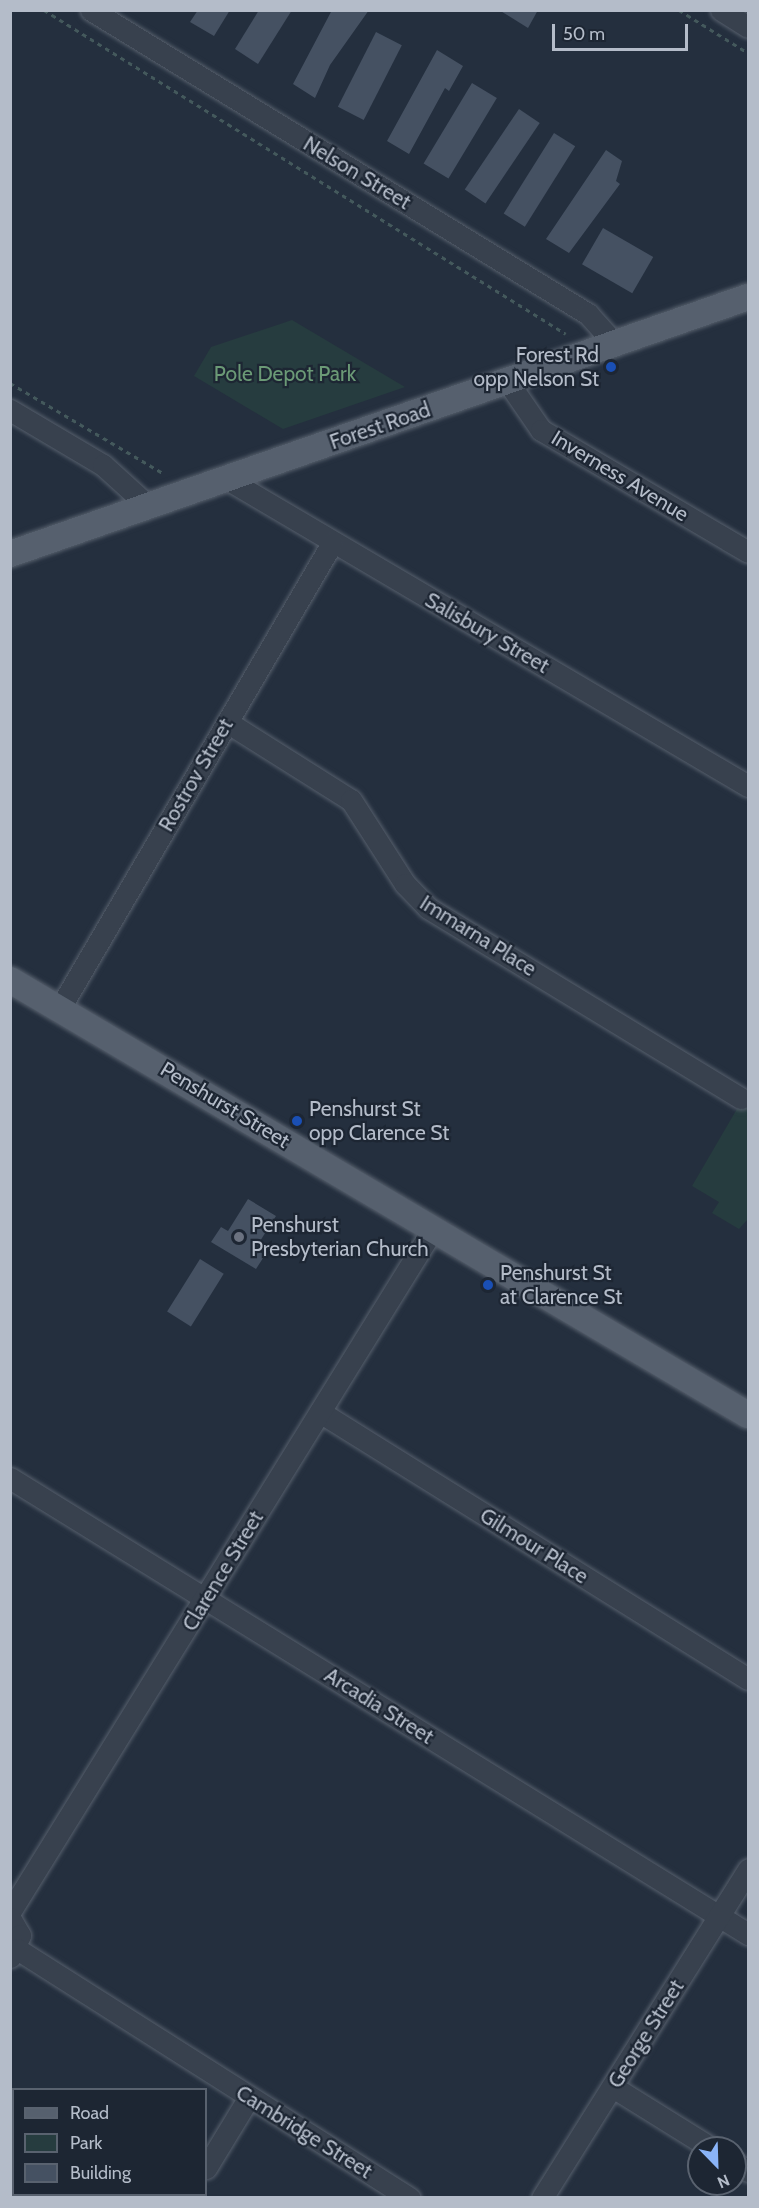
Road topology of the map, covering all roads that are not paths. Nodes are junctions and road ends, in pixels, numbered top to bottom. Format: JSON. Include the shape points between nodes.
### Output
{"nodes":[{"id":1,"x":91,"y":10,"type":"edge"},
{"id":2,"x":721,"y":10,"type":"edge"},
{"id":3,"x":748,"y":27,"type":"edge"},
{"id":4,"x":748,"y":297,"type":"edge"},
{"id":5,"x":615,"y":344,"type":"junction"},
{"id":6,"x":508,"y":382,"type":"junction"},
{"id":7,"x":10,"y":410,"type":"edge"},
{"id":8,"x":227,"y":478,"type":"junction"},
{"id":9,"x":148,"y":506,"type":"junction"},
{"id":10,"x":332,"y":543,"type":"junction"},
{"id":11,"x":748,"y":552,"type":"edge"},
{"id":12,"x":10,"y":554,"type":"edge"},
{"id":13,"x":227,"y":722,"type":"junction"},
{"id":14,"x":748,"y":786,"type":"edge"},
{"id":15,"x":10,"y":980,"type":"edge"},
{"id":16,"x":60,"y":1008,"type":"junction"},
{"id":17,"x":741,"y":1098,"type":"dead end"},
{"id":18,"x":433,"y":1229,"type":"junction"},
{"id":19,"x":320,"y":1412,"type":"junction"},
{"id":20,"x":748,"y":1415,"type":"edge"},
{"id":21,"x":10,"y":1478,"type":"edge"},
{"id":22,"x":206,"y":1599,"type":"junction"},
{"id":23,"x":748,"y":1679,"type":"edge"},
{"id":24,"x":748,"y":1869,"type":"edge"},
{"id":25,"x":10,"y":1912,"type":"edge"},
{"id":26,"x":720,"y":1916,"type":"junction"},
{"id":27,"x":10,"y":1917,"type":"edge"},
{"id":28,"x":748,"y":1934,"type":"edge"},
{"id":29,"x":14,"y":1953,"type":"edge"},
{"id":30,"x":613,"y":2087,"type":"junction"},
{"id":31,"x":248,"y":2099,"type":"junction"},
{"id":32,"x":692,"y":2136,"type":"edge"},
{"id":33,"x":207,"y":2166,"type":"edge"},
{"id":34,"x":410,"y":2198,"type":"edge"},
{"id":35,"x":542,"y":2198,"type":"edge"}],
"edges":[{"from":1,"to":5,"type":"street","name":"Nelson Street","via":[[588,314]]},
{"from":2,"to":3,"type":"street"},
{"from":4,"to":5,"type":"main road","name":"Forest Road"},
{"from":5,"to":6,"type":"main road","name":"Forest Road"},
{"from":6,"to":8,"type":"main road","name":"Forest Road"},
{"from":6,"to":11,"type":"street","name":"Inverness Avenue","via":[[541,430]]},
{"from":7,"to":9,"type":"street","via":[[103,465]]},
{"from":8,"to":9,"type":"main road","name":"Forest Road"},
{"from":8,"to":10,"type":"street","name":"Salisbury Street"},
{"from":9,"to":12,"type":"main road","name":"Forest Road"},
{"from":10,"to":13,"type":"street","name":"Rostrov Street"},
{"from":10,"to":14,"type":"street","name":"Salisbury Street"},
{"from":13,"to":16,"type":"street","name":"Rostrov Street"},
{"from":13,"to":17,"type":"street","name":"Immarna Place","via":[[351,800],[420,902]]},
{"from":15,"to":16,"type":"main road","name":"Penshurst Street"},
{"from":16,"to":18,"type":"main road","name":"Penshurst Street"},
{"from":18,"to":19,"type":"street","name":"Clarence Street"},
{"from":18,"to":20,"type":"main road","name":"Penshurst Street"},
{"from":19,"to":22,"type":"street","name":"Clarence Street"},
{"from":19,"to":23,"type":"street","name":"Gilmour Place"},
{"from":21,"to":22,"type":"street","name":"Arcadia Street"},
{"from":22,"to":25,"type":"street","name":"Clarence Street"},
{"from":22,"to":26,"type":"street","name":"Arcadia Street"},
{"from":24,"to":26,"type":"street","name":"George Street"},
{"from":26,"to":28,"type":"street","name":"Arcadia Street"},
{"from":26,"to":30,"type":"street","name":"George Street"},
{"from":27,"to":29,"type":"street","via":[[20,1935]]},
{"from":29,"to":31,"type":"street","name":"Cambridge Street"},
{"from":30,"to":32,"type":"street"},
{"from":30,"to":35,"type":"street","name":"George Street"},
{"from":31,"to":33,"type":"street"},
{"from":31,"to":34,"type":"street","name":"Cambridge Street"}]}
